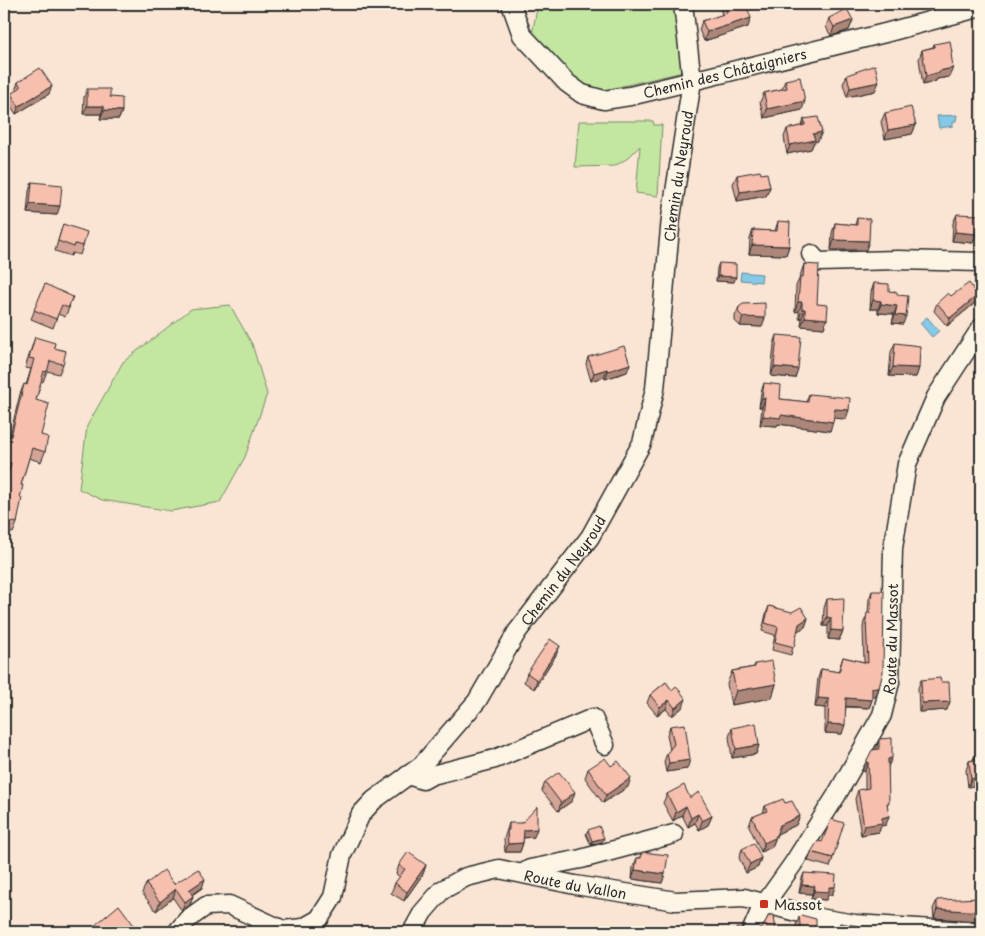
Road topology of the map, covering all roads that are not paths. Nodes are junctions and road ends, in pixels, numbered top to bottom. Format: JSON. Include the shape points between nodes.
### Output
{"nodes":[{"id":1,"x":511,"y":4,"type":"edge"},
{"id":2,"x":683,"y":4,"type":"edge"},
{"id":3,"x":981,"y":7,"type":"edge"},
{"id":4,"x":692,"y":81,"type":"junction"},
{"id":5,"x":812,"y":254,"type":"dead end"},
{"id":6,"x":981,"y":262,"type":"edge"},
{"id":7,"x":981,"y":328,"type":"edge"},
{"id":8,"x":606,"y":745,"type":"dead end"},
{"id":9,"x":408,"y":775,"type":"junction"},
{"id":10,"x":674,"y":834,"type":"dead end"},
{"id":11,"x":522,"y":874,"type":"junction"},
{"id":12,"x":764,"y":904,"type":"junction"},
{"id":13,"x":177,"y":932,"type":"edge"},
{"id":14,"x":412,"y":932,"type":"edge"},
{"id":15,"x":751,"y":932,"type":"edge"},
{"id":16,"x":981,"y":932,"type":"edge"}],
"edges":[{"from":1,"to":4,"type":"street","name":"Chemin des Châtaigniers","via":[[522,36],[567,83],[582,94],[604,100]]},
{"from":2,"to":4,"type":"street","name":"Chemin du Neyroud"},
{"from":3,"to":4,"type":"street","name":"Chemin des Châtaigniers"},
{"from":4,"to":9,"type":"street","name":"Chemin du Neyroud","via":[[671,218],[655,389],[642,443],[590,537],[517,632],[477,701],[421,766]]},
{"from":5,"to":6,"type":"street","via":[[818,262]]},
{"from":7,"to":12,"type":"street","name":"Route du Massot","via":[[936,397],[907,464],[893,548],[890,682],[882,715],[836,796]]},
{"from":8,"to":9,"type":"street","via":[[594,718],[495,759],[423,780]]},
{"from":9,"to":13,"type":"street","name":"Chemin du Neyroud","via":[[361,814],[342,856],[334,897],[319,919],[303,928],[283,930],[229,905],[206,906]]},
{"from":10,"to":11,"type":"street"},
{"from":11,"to":12,"type":"street","name":"Route du Vallon","via":[[676,901],[744,898]]},
{"from":11,"to":14,"type":"street","name":"Route du Vallon","via":[[499,869],[466,877],[442,890],[423,912]]},
{"from":12,"to":15,"type":"street","name":"Route du Massot"},
{"from":12,"to":16,"type":"street","name":"Route du Vallon","via":[[855,924]]}]}
